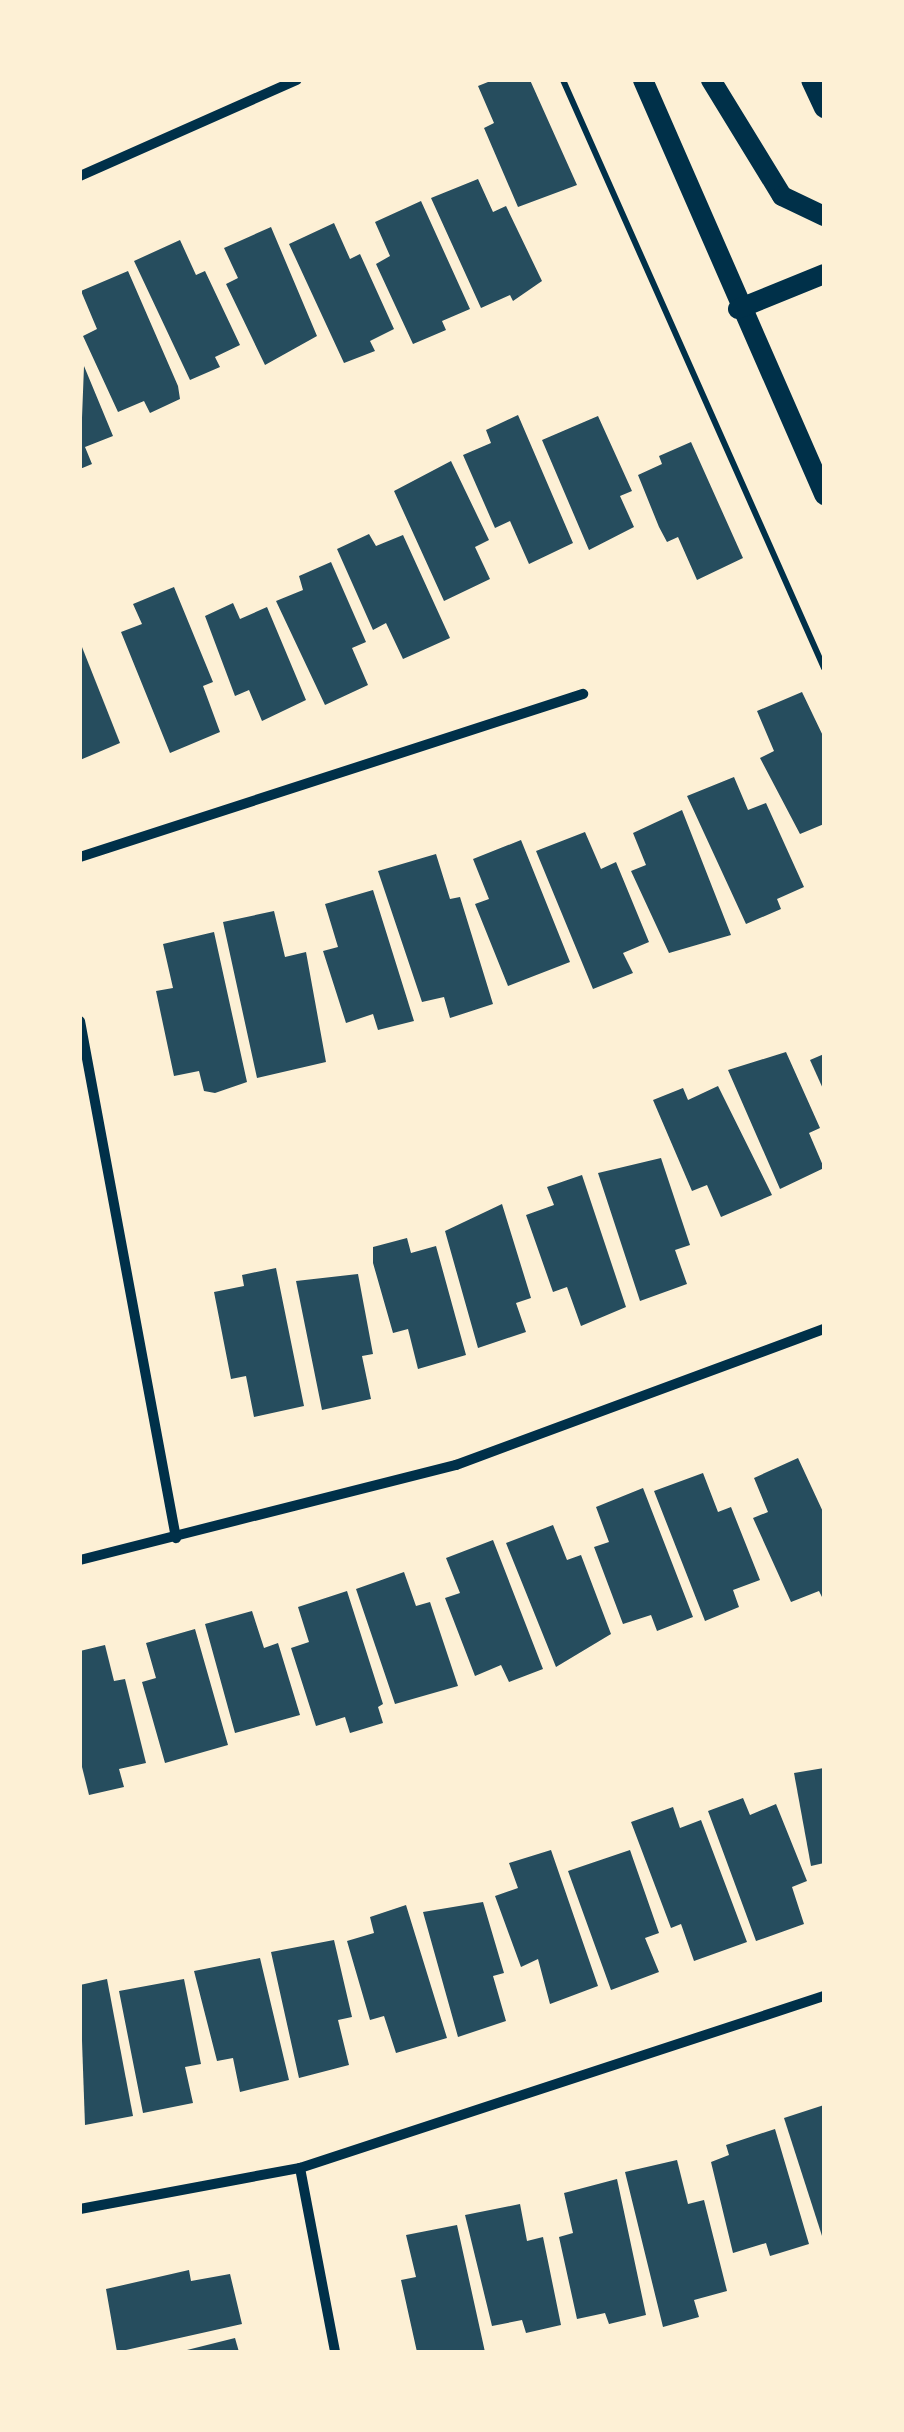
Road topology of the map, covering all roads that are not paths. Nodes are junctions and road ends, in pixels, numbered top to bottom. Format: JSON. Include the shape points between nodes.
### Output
{"nodes":[{"id":1,"x":296,"y":80,"type":"edge"},
{"id":2,"x":643,"y":80,"type":"edge"},
{"id":3,"x":710,"y":80,"type":"edge"},
{"id":4,"x":811,"y":80,"type":"edge"},
{"id":5,"x":824,"y":108,"type":"edge"},
{"id":6,"x":80,"y":176,"type":"edge"},
{"id":7,"x":824,"y":216,"type":"edge"},
{"id":8,"x":824,"y":274,"type":"edge"},
{"id":9,"x":738,"y":310,"type":"junction"},
{"id":10,"x":824,"y":495,"type":"edge"},
{"id":11,"x":583,"y":694,"type":"dead end"},
{"id":12,"x":80,"y":857,"type":"edge"},
{"id":13,"x":80,"y":1022,"type":"edge"},
{"id":14,"x":824,"y":1329,"type":"edge"},
{"id":15,"x":176,"y":1538,"type":"junction"},
{"id":16,"x":80,"y":1560,"type":"edge"},
{"id":17,"x":824,"y":1996,"type":"edge"},
{"id":18,"x":300,"y":2168,"type":"junction"},
{"id":19,"x":80,"y":2209,"type":"edge"},
{"id":20,"x":335,"y":2352,"type":"edge"}],
"edges":[{"from":1,"to":6,"type":"street"},
{"from":2,"to":9,"type":"main road"},
{"from":3,"to":7,"type":"main road","via":[[782,196]]},
{"from":4,"to":5,"type":"main road"},
{"from":8,"to":9,"type":"main road"},
{"from":9,"to":10,"type":"main road"},
{"from":11,"to":12,"type":"street"},
{"from":13,"to":15,"type":"street"},
{"from":14,"to":15,"type":"street","via":[[456,1465]]},
{"from":15,"to":16,"type":"street"},
{"from":17,"to":18,"type":"street"},
{"from":18,"to":19,"type":"street"},
{"from":18,"to":20,"type":"street"}]}
